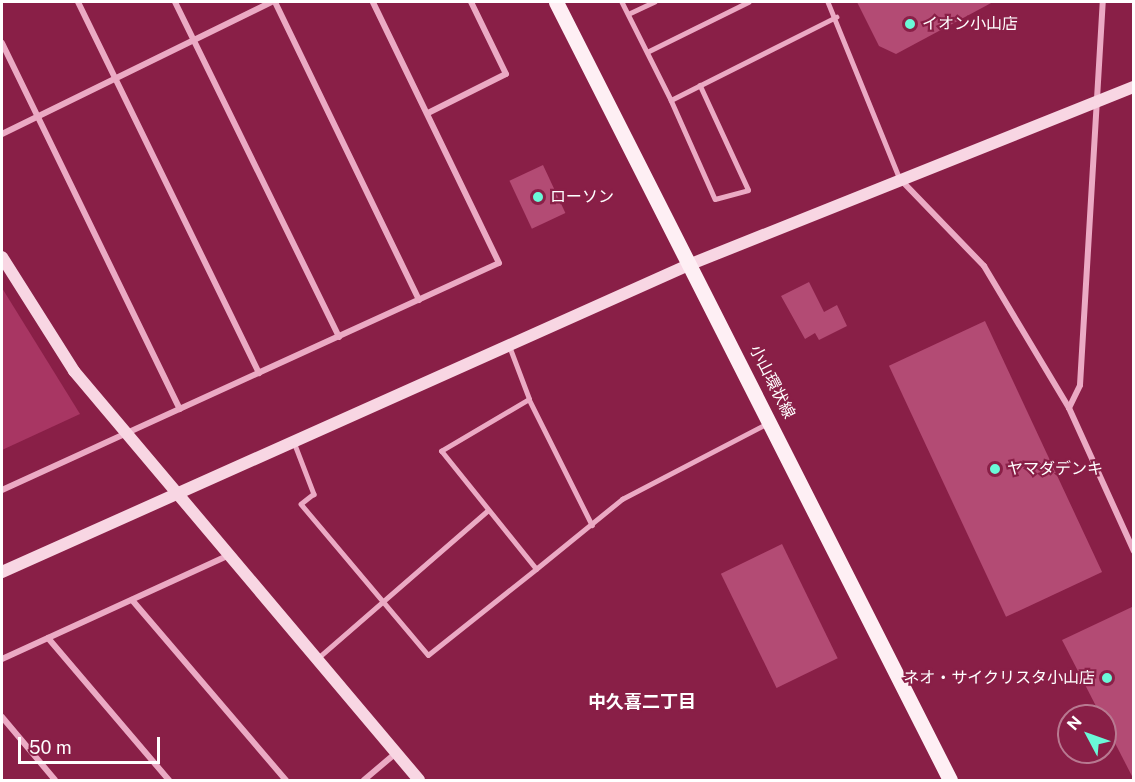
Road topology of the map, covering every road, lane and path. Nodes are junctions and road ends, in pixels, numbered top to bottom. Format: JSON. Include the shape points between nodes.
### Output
{"nodes":[{"id":1,"x":78,"y":2,"type":"edge"},
{"id":2,"x":175,"y":2,"type":"edge"},
{"id":3,"x":273,"y":2,"type":"edge"},
{"id":4,"x":373,"y":2,"type":"edge"},
{"id":5,"x":471,"y":2,"type":"edge"},
{"id":6,"x":556,"y":2,"type":"edge"},
{"id":7,"x":622,"y":2,"type":"edge"},
{"id":8,"x":654,"y":2,"type":"edge"},
{"id":9,"x":748,"y":2,"type":"edge"},
{"id":10,"x":828,"y":2,"type":"edge"},
{"id":11,"x":1104,"y":2,"type":"edge"},
{"id":12,"x":628,"y":14,"type":"junction"},
{"id":13,"x":836,"y":17,"type":"junction"},
{"id":14,"x":194,"y":39,"type":"junction"},
{"id":15,"x":2,"y":43,"type":"edge"},
{"id":16,"x":647,"y":52,"type":"junction"},
{"id":17,"x":115,"y":78,"type":"junction"},
{"id":18,"x":700,"y":86,"type":"junction"},
{"id":19,"x":1134,"y":87,"type":"edge"},
{"id":20,"x":671,"y":100,"type":"junction"},
{"id":21,"x":1096,"y":102,"type":"junction"},
{"id":22,"x":428,"y":113,"type":"junction"},
{"id":23,"x":37,"y":116,"type":"junction"},
{"id":24,"x":2,"y":134,"type":"edge"},
{"id":25,"x":900,"y":179,"type":"junction"},
{"id":26,"x":2,"y":257,"type":"edge"},
{"id":27,"x":691,"y":264,"type":"junction"},
{"id":28,"x":419,"y":300,"type":"junction"},
{"id":29,"x":339,"y":337,"type":"junction"},
{"id":30,"x":509,"y":344,"type":"junction"},
{"id":31,"x":259,"y":373,"type":"junction"},
{"id":32,"x":529,"y":399,"type":"junction"},
{"id":33,"x":1069,"y":408,"type":"junction"},
{"id":34,"x":180,"y":409,"type":"junction"},
{"id":35,"x":772,"y":421,"type":"junction"},
{"id":36,"x":125,"y":434,"type":"junction"},
{"id":37,"x":293,"y":440,"type":"junction"},
{"id":38,"x":2,"y":490,"type":"edge"},
{"id":39,"x":176,"y":492,"type":"junction"},
{"id":40,"x":488,"y":510,"type":"junction"},
{"id":41,"x":592,"y":525,"type":"junction"},
{"id":42,"x":1134,"y":551,"type":"edge"},
{"id":43,"x":227,"y":556,"type":"junction"},
{"id":44,"x":536,"y":569,"type":"junction"},
{"id":45,"x":2,"y":572,"type":"edge"},
{"id":46,"x":132,"y":600,"type":"junction"},
{"id":47,"x":383,"y":602,"type":"junction"},
{"id":48,"x":48,"y":638,"type":"junction"},
{"id":49,"x":2,"y":659,"type":"edge"},
{"id":50,"x":316,"y":660,"type":"junction"},
{"id":51,"x":2,"y":717,"type":"edge"},
{"id":52,"x":396,"y":753,"type":"junction"},
{"id":53,"x":55,"y":780,"type":"edge"},
{"id":54,"x":169,"y":780,"type":"edge"},
{"id":55,"x":286,"y":780,"type":"edge"},
{"id":56,"x":364,"y":780,"type":"edge"},
{"id":57,"x":419,"y":780,"type":"edge"},
{"id":58,"x":950,"y":780,"type":"edge"}],
"edges":[{"from":1,"to":17,"type":"street"},
{"from":2,"to":14,"type":"street"},
{"from":3,"to":14,"type":"street"},
{"from":3,"to":28,"type":"street"},
{"from":4,"to":22,"type":"street"},
{"from":5,"to":22,"type":"street","via":[[506,74]]},
{"from":6,"to":27,"type":"main road","name":"小山環状線"},
{"from":7,"to":12,"type":"lane"},
{"from":8,"to":12,"type":"lane"},
{"from":9,"to":16,"type":"lane"},
{"from":10,"to":13,"type":"lane"},
{"from":11,"to":21,"type":"street"},
{"from":12,"to":16,"type":"lane"},
{"from":13,"to":18,"type":"lane"},
{"from":13,"to":25,"type":"lane"},
{"from":14,"to":17,"type":"street"},
{"from":14,"to":29,"type":"street"},
{"from":15,"to":23,"type":"street"},
{"from":16,"to":20,"type":"lane"},
{"from":17,"to":23,"type":"street"},
{"from":17,"to":31,"type":"street"},
{"from":18,"to":20,"type":"lane"},
{"from":18,"to":20,"type":"lane","via":[[748,190],[715,199]]},
{"from":19,"to":21,"type":"street"},
{"from":21,"to":25,"type":"street"},
{"from":21,"to":33,"type":"street","via":[[1080,385]]},
{"from":22,"to":28,"type":"street","via":[[499,263]]},
{"from":23,"to":24,"type":"street"},
{"from":23,"to":34,"type":"street"},
{"from":25,"to":27,"type":"street"},
{"from":25,"to":33,"type":"street","via":[[984,266]]},
{"from":26,"to":36,"type":"street","via":[[42,327]]},
{"from":27,"to":30,"type":"street"},
{"from":27,"to":35,"type":"main road","name":"小山環状線"},
{"from":28,"to":29,"type":"street"},
{"from":29,"to":31,"type":"street"},
{"from":30,"to":32,"type":"lane"},
{"from":30,"to":37,"type":"street"},
{"from":31,"to":34,"type":"street"},
{"from":32,"to":40,"type":"lane","via":[[441,451]]},
{"from":32,"to":41,"type":"lane"},
{"from":33,"to":42,"type":"street"},
{"from":34,"to":36,"type":"street"},
{"from":35,"to":41,"type":"lane","via":[[622,499]]},
{"from":35,"to":58,"type":"main road","name":"小山環状線"},
{"from":36,"to":38,"type":"street"},
{"from":36,"to":39,"type":"street"},
{"from":37,"to":39,"type":"street"},
{"from":37,"to":47,"type":"lane","via":[[314,494],[301,504]]},
{"from":39,"to":43,"type":"street"},
{"from":39,"to":45,"type":"street"},
{"from":40,"to":44,"type":"lane"},
{"from":40,"to":47,"type":"lane"},
{"from":41,"to":44,"type":"lane"},
{"from":43,"to":46,"type":"street"},
{"from":43,"to":50,"type":"street"},
{"from":44,"to":47,"type":"lane","via":[[428,655]]},
{"from":46,"to":48,"type":"street"},
{"from":46,"to":55,"type":"street"},
{"from":47,"to":50,"type":"lane"},
{"from":48,"to":49,"type":"street"},
{"from":48,"to":54,"type":"street"},
{"from":50,"to":52,"type":"street"},
{"from":51,"to":53,"type":"street"},
{"from":52,"to":56,"type":"street"},
{"from":52,"to":57,"type":"street"}]}
